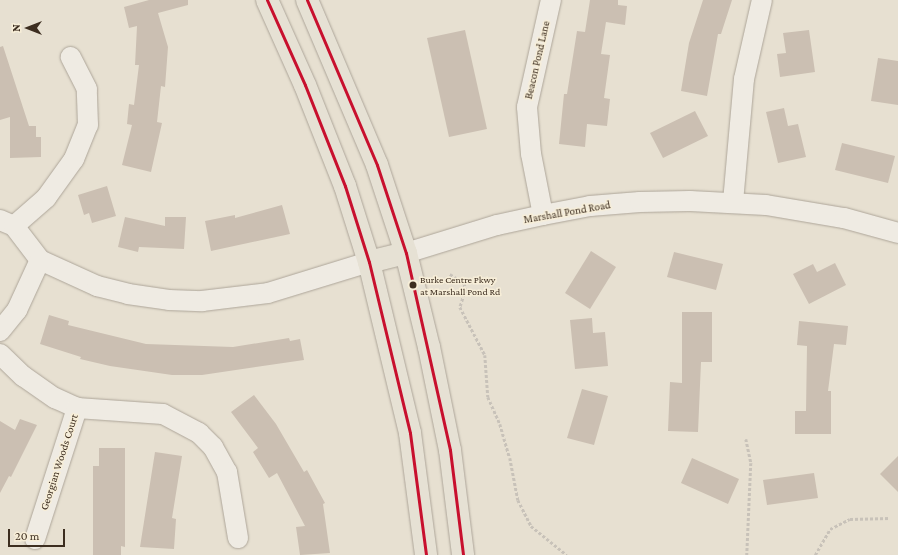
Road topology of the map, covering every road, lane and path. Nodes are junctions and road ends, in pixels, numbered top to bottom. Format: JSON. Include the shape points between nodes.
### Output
{"nodes":[{"id":1,"x":267,"y":0,"type":"edge"},
{"id":2,"x":307,"y":0,"type":"edge"},
{"id":3,"x":551,"y":0,"type":"edge"},
{"id":4,"x":762,"y":0,"type":"edge"},
{"id":5,"x":71,"y":57,"type":"dead end"},
{"id":6,"x":733,"y":202,"type":"junction"},
{"id":7,"x":542,"y":215,"type":"junction"},
{"id":8,"x":7,"y":223,"type":"edge"},
{"id":9,"x":898,"y":232,"type":"edge"},
{"id":10,"x":406,"y":252,"type":"junction"},
{"id":11,"x":40,"y":260,"type":"junction"},
{"id":12,"x":369,"y":262,"type":"junction"},
{"id":13,"x":450,"y":274,"type":"dead end"},
{"id":14,"x":0,"y":331,"type":"edge"},
{"id":15,"x":0,"y":354,"type":"edge"},
{"id":16,"x":77,"y":408,"type":"junction"},
{"id":17,"x":746,"y":439,"type":"dead end"},
{"id":18,"x":890,"y":518,"type":"dead end"},
{"id":19,"x":238,"y":538,"type":"dead end"},
{"id":20,"x":35,"y":539,"type":"dead end"},
{"id":21,"x":426,"y":555,"type":"edge"},
{"id":22,"x":463,"y":555,"type":"edge"},
{"id":23,"x":567,"y":555,"type":"edge"},
{"id":24,"x":747,"y":555,"type":"edge"},
{"id":25,"x":815,"y":555,"type":"edge"}],
"edges":[{"from":1,"to":12,"type":"main road","via":[[305,85],[345,186]]},
{"from":2,"to":10,"type":"main road","via":[[376,165]]},
{"from":3,"to":7,"type":"street","name":"Beacon Pond Lane","via":[[527,107],[531,154]]},
{"from":4,"to":6,"type":"street","via":[[744,79]]},
{"from":5,"to":8,"type":"street","via":[[87,89],[88,125],[74,159],[46,198]]},
{"from":6,"to":7,"type":"street","name":"Marshall Pond Road","via":[[640,202],[590,206]]},
{"from":6,"to":9,"type":"street","name":"Marshall Pond Road","via":[[844,218]]},
{"from":7,"to":10,"type":"street","name":"Marshall Pond Road","via":[[497,225]]},
{"from":8,"to":11,"type":"street"},
{"from":10,"to":12,"type":"main road"},
{"from":10,"to":22,"type":"main road","via":[[450,450]]},
{"from":11,"to":12,"type":"street","via":[[97,286],[128,294],[168,300],[202,301],[268,293]]},
{"from":11,"to":14,"type":"street","via":[[17,310]]},
{"from":12,"to":21,"type":"main road","via":[[410,433]]},
{"from":13,"to":23,"type":"path","via":[[464,283],[466,289],[460,307],[485,355],[488,397],[500,424],[510,458],[518,500],[531,526]]},
{"from":15,"to":16,"type":"street","via":[[23,376],[55,398]]},
{"from":16,"to":19,"type":"street","via":[[163,414],[199,433],[213,447],[227,472]]},
{"from":16,"to":20,"type":"street","name":"Georgian Woods Court"},
{"from":17,"to":24,"type":"path","via":[[751,463]]},
{"from":18,"to":25,"type":"path","via":[[850,519],[830,529]]}]}
